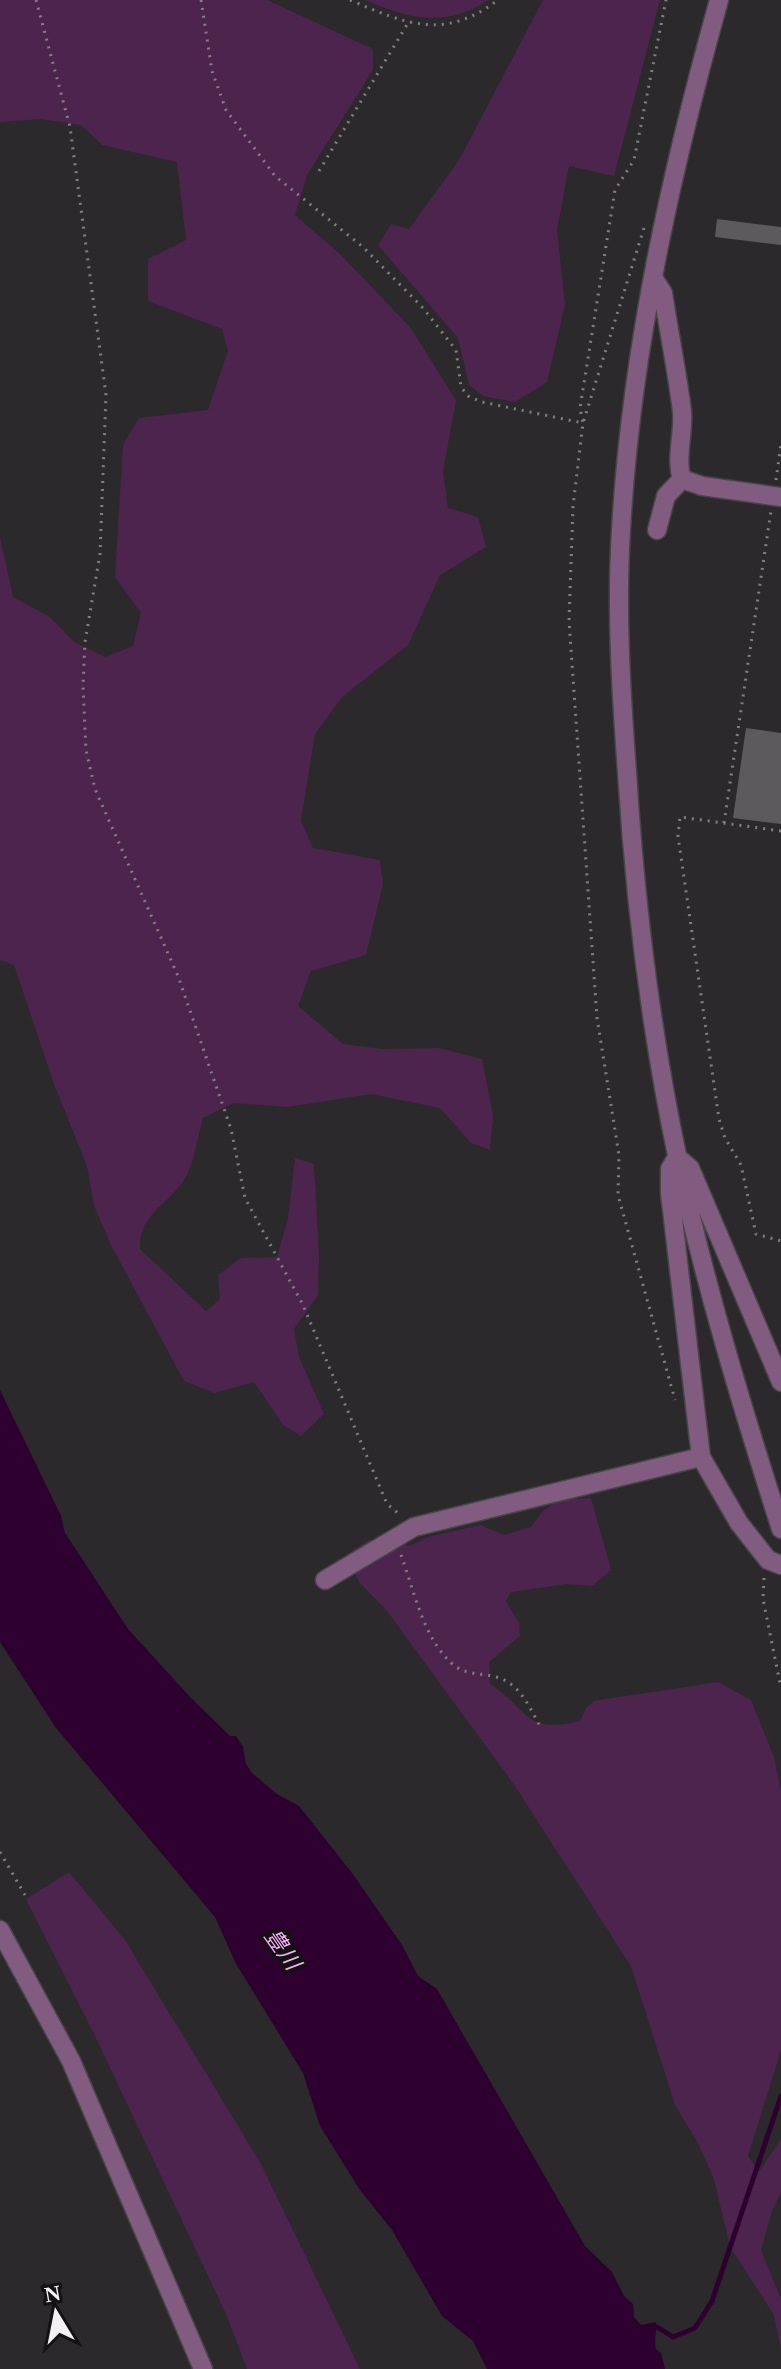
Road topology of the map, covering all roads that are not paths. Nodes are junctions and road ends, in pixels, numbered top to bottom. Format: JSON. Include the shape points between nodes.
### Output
{"nodes":[{"id":1,"x":719,"y":0,"type":"edge"},
{"id":2,"x":654,"y":279,"type":"junction"},
{"id":3,"x":682,"y":479,"type":"junction"},
{"id":4,"x":777,"y":496,"type":"edge"},
{"id":5,"x":657,"y":530,"type":"dead end"},
{"id":6,"x":677,"y":1157,"type":"junction"},
{"id":7,"x":781,"y":1382,"type":"edge"},
{"id":8,"x":701,"y":1457,"type":"junction"},
{"id":9,"x":781,"y":1529,"type":"edge"},
{"id":10,"x":774,"y":1563,"type":"edge"},
{"id":11,"x":325,"y":1580,"type":"dead end"},
{"id":12,"x":0,"y":1930,"type":"edge"},
{"id":13,"x":203,"y":2369,"type":"edge"}],
"edges":[{"from":1,"to":2,"type":"street"},
{"from":2,"to":3,"type":"street","via":[[663,293],[682,414]]},
{"from":2,"to":6,"type":"street","via":[[630,426],[621,532],[621,687],[641,934]]},
{"from":3,"to":4,"type":"street"},
{"from":3,"to":5,"type":"street","via":[[666,496]]},
{"from":6,"to":7,"type":"street","via":[[690,1168]]},
{"from":6,"to":8,"type":"street","via":[[670,1169],[670,1193]]},
{"from":6,"to":9,"type":"street","via":[[742,1409]]},
{"from":8,"to":10,"type":"street","via":[[739,1523]]},
{"from":8,"to":11,"type":"street","via":[[414,1527]]},
{"from":12,"to":13,"type":"street","via":[[71,2061]]}]}
